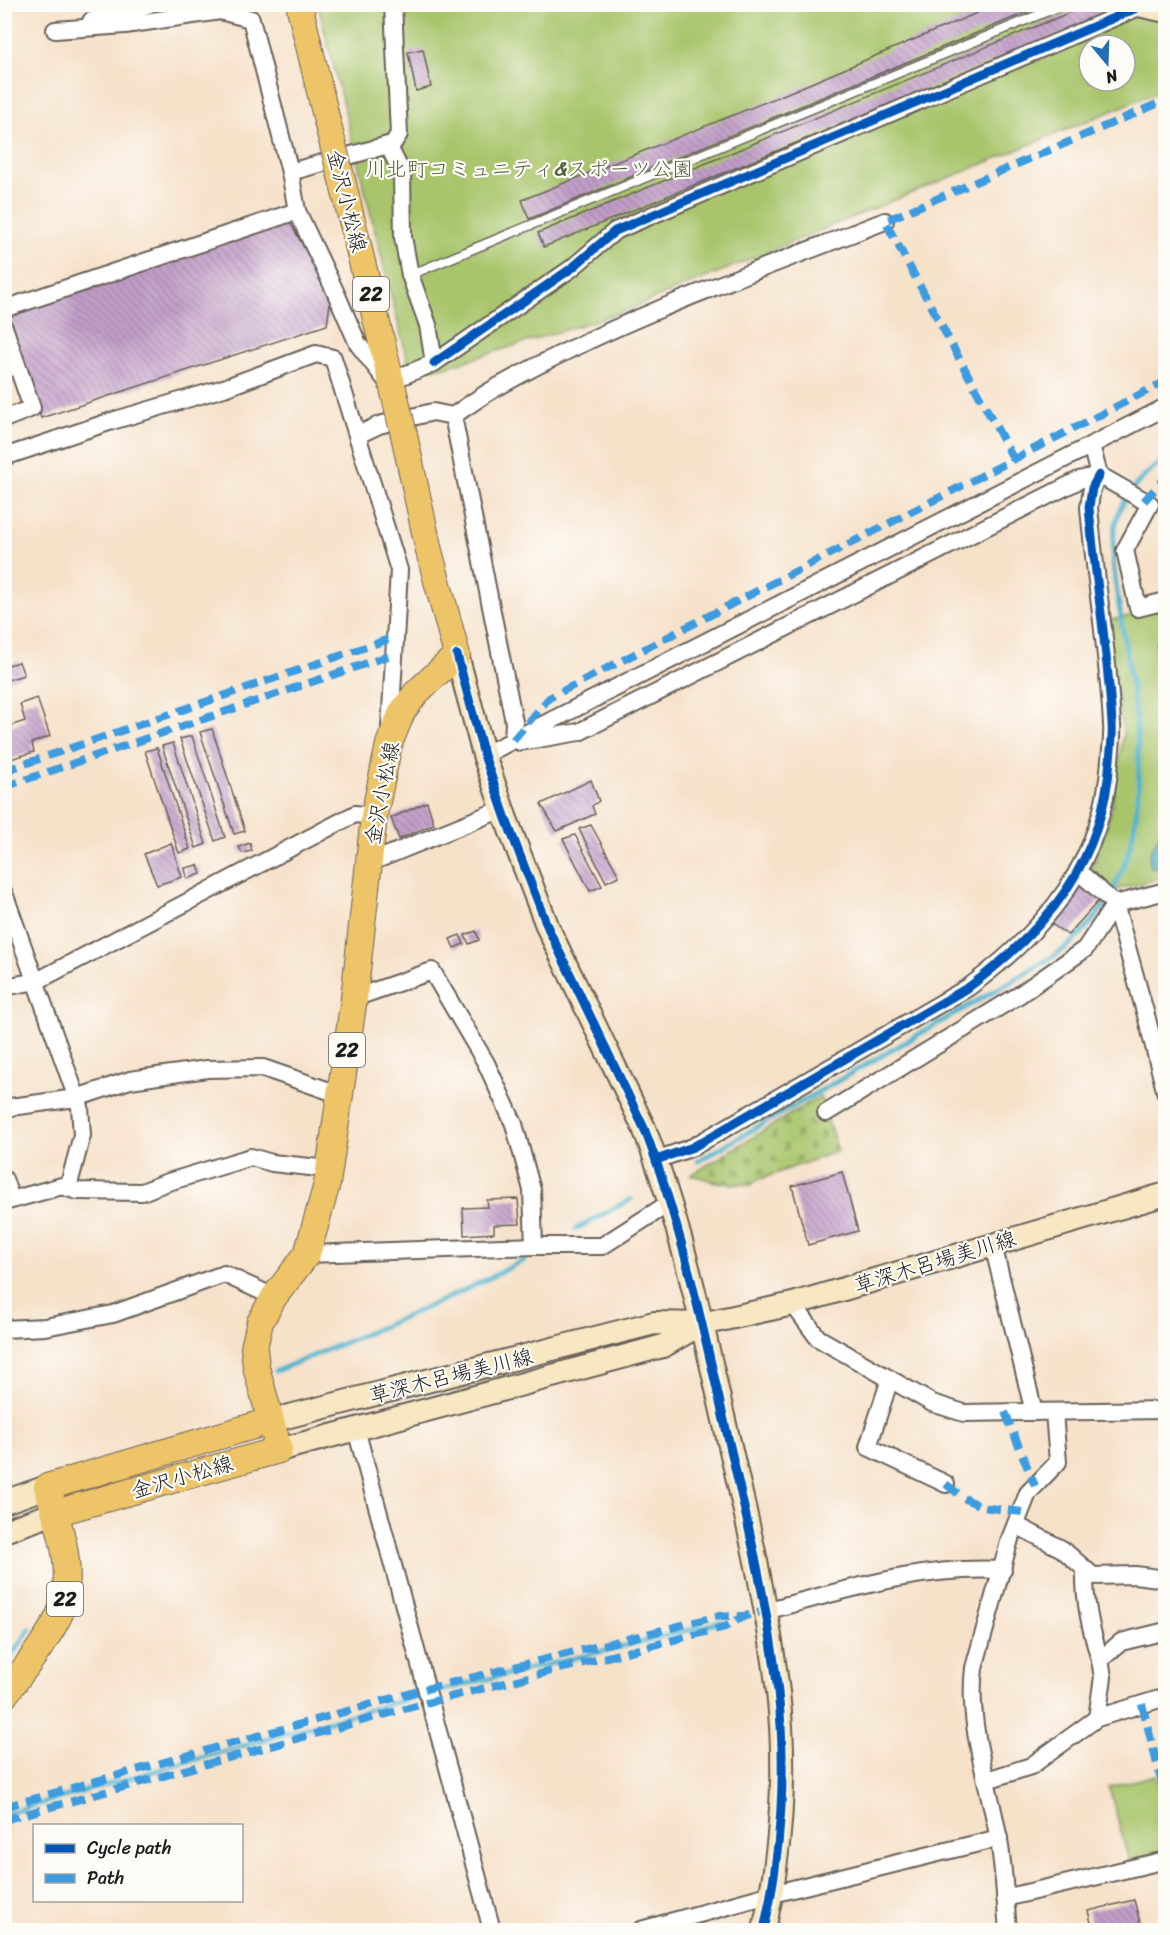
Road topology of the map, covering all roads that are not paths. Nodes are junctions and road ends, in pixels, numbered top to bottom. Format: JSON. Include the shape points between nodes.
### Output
{"nodes":[{"id":1,"x":150,"y":4,"type":"edge"},
{"id":2,"x":299,"y":4,"type":"edge"},
{"id":3,"x":393,"y":4,"type":"edge"},
{"id":4,"x":1065,"y":4,"type":"edge"},
{"id":5,"x":1144,"y":5,"type":"edge"},
{"id":6,"x":1166,"y":11,"type":"edge"},
{"id":7,"x":390,"y":148,"type":"junction"},
{"id":8,"x":290,"y":172,"type":"junction"},
{"id":9,"x":297,"y":211,"type":"junction"},
{"id":10,"x":885,"y":221,"type":"dead end"},
{"id":11,"x":410,"y":275,"type":"junction"},
{"id":12,"x":4,"y":309,"type":"edge"},
{"id":13,"x":4,"y":327,"type":"edge"},
{"id":14,"x":434,"y":363,"type":"junction"},
{"id":15,"x":394,"y":392,"type":"junction"},
{"id":16,"x":1166,"y":407,"type":"edge"},
{"id":17,"x":453,"y":416,"type":"junction"},
{"id":18,"x":4,"y":418,"type":"edge"},
{"id":19,"x":358,"y":435,"type":"junction"},
{"id":20,"x":1091,"y":445,"type":"junction"},
{"id":21,"x":4,"y":457,"type":"edge"},
{"id":22,"x":1106,"y":478,"type":"junction"},
{"id":23,"x":1165,"y":607,"type":"edge"},
{"id":24,"x":457,"y":655,"type":"junction"},
{"id":25,"x":510,"y":742,"type":"junction"},
{"id":26,"x":389,"y":744,"type":"junction"},
{"id":27,"x":484,"y":754,"type":"junction"},
{"id":28,"x":502,"y":809,"type":"junction"},
{"id":29,"x":374,"y":816,"type":"junction"},
{"id":30,"x":369,"y":863,"type":"junction"},
{"id":31,"x":1078,"y":871,"type":"junction"},
{"id":32,"x":1166,"y":891,"type":"edge"},
{"id":33,"x":4,"y":893,"type":"edge"},
{"id":34,"x":1115,"y":904,"type":"junction"},
{"id":35,"x":37,"y":981,"type":"junction"},
{"id":36,"x":4,"y":987,"type":"edge"},
{"id":37,"x":354,"y":998,"type":"junction"},
{"id":38,"x":1166,"y":1094,"type":"edge"},
{"id":39,"x":341,"y":1095,"type":"junction"},
{"id":40,"x":76,"y":1098,"type":"junction"},
{"id":41,"x":4,"y":1108,"type":"edge"},
{"id":42,"x":826,"y":1113,"type":"dead end"},
{"id":43,"x":656,"y":1160,"type":"junction"},
{"id":44,"x":329,"y":1169,"type":"junction"},
{"id":45,"x":4,"y":1179,"type":"edge"},
{"id":46,"x":68,"y":1188,"type":"junction"},
{"id":47,"x":1166,"y":1194,"type":"edge"},
{"id":48,"x":8,"y":1201,"type":"edge"},
{"id":49,"x":671,"y":1202,"type":"junction"},
{"id":50,"x":993,"y":1245,"type":"junction"},
{"id":51,"x":534,"y":1246,"type":"junction"},
{"id":52,"x":307,"y":1254,"type":"junction"},
{"id":53,"x":274,"y":1297,"type":"junction"},
{"id":54,"x":793,"y":1304,"type":"junction"},
{"id":55,"x":702,"y":1324,"type":"junction"},
{"id":56,"x":4,"y":1329,"type":"edge"},
{"id":57,"x":890,"y":1379,"type":"junction"},
{"id":58,"x":1166,"y":1410,"type":"edge"},
{"id":59,"x":1034,"y":1412,"type":"junction"},
{"id":60,"x":1054,"y":1412,"type":"junction"},
{"id":61,"x":270,"y":1421,"type":"junction"},
{"id":62,"x":356,"y":1429,"type":"junction"},
{"id":63,"x":279,"y":1450,"type":"junction"},
{"id":64,"x":946,"y":1484,"type":"dead end"},
{"id":65,"x":47,"y":1487,"type":"junction"},
{"id":66,"x":4,"y":1502,"type":"edge"},
{"id":67,"x":55,"y":1513,"type":"junction"},
{"id":68,"x":1016,"y":1525,"type":"junction"},
{"id":69,"x":4,"y":1531,"type":"edge"},
{"id":70,"x":1003,"y":1570,"type":"junction"},
{"id":71,"x":1085,"y":1570,"type":"junction"},
{"id":72,"x":1166,"y":1579,"type":"edge"},
{"id":73,"x":765,"y":1611,"type":"junction"},
{"id":74,"x":1166,"y":1631,"type":"edge"},
{"id":75,"x":1100,"y":1660,"type":"junction"},
{"id":76,"x":4,"y":1696,"type":"edge"},
{"id":77,"x":1166,"y":1697,"type":"edge"},
{"id":78,"x":1097,"y":1718,"type":"junction"},
{"id":79,"x":987,"y":1780,"type":"junction"},
{"id":80,"x":999,"y":1838,"type":"junction"},
{"id":81,"x":1166,"y":1860,"type":"edge"},
{"id":82,"x":772,"y":1894,"type":"junction"},
{"id":83,"x":1005,"y":1898,"type":"junction"},
{"id":84,"x":492,"y":1930,"type":"edge"},
{"id":85,"x":641,"y":1930,"type":"edge"},
{"id":86,"x":764,"y":1930,"type":"edge"},
{"id":87,"x":1008,"y":1930,"type":"edge"}],
"edges":[{"from":1,"to":8,"type":"street","via":[[55,30],[220,12],[251,19]]},
{"from":2,"to":15,"type":"main road","name":"金沢小松線","number":"22","bridge":true},
{"from":3,"to":7,"type":"street","via":[[399,134]]},
{"from":4,"to":11,"type":"lane"},
{"from":5,"to":6,"type":"main road"},
{"from":5,"to":14,"type":"street","via":[[615,231],[572,268]]},
{"from":7,"to":8,"type":"street","via":[[388,145]]},
{"from":7,"to":11,"type":"street","via":[[402,173],[403,237]]},
{"from":8,"to":9,"type":"street"},
{"from":9,"to":12,"type":"street"},
{"from":9,"to":15,"type":"street","via":[[358,344]]},
{"from":10,"to":17,"type":"street","via":[[681,300],[570,349],[501,385]]},
{"from":11,"to":14,"type":"street","via":[[428,325]]},
{"from":13,"to":18,"type":"street","via":[[32,408]]},
{"from":14,"to":15,"type":"street"},
{"from":15,"to":24,"type":"main road","name":"金沢小松線","number":"22","bridge":true,"via":[[429,551]]},
{"from":16,"to":20,"type":"street"},
{"from":17,"to":19,"type":"street","via":[[433,411],[379,425]]},
{"from":17,"to":25,"type":"street","via":[[514,722]]},
{"from":19,"to":21,"type":"street","via":[[333,358],[316,354],[224,388]]},
{"from":19,"to":26,"type":"street","via":[[399,570]]},
{"from":20,"to":22,"type":"street"},
{"from":20,"to":25,"type":"street"},
{"from":22,"to":23,"type":"street","via":[[1150,504],[1125,550],[1138,608]]},
{"from":22,"to":25,"type":"street","via":[[1079,480],[579,732]]},
{"from":22,"to":31,"type":"street","via":[[1092,488],[1089,507],[1113,726],[1102,813]]},
{"from":24,"to":26,"type":"main road","name":"金沢小松線","number":"22","via":[[416,693],[402,712]]},
{"from":24,"to":27,"type":"main road"},
{"from":25,"to":27,"type":"street"},
{"from":26,"to":29,"type":"main road","name":"金沢小松線","number":"22"},
{"from":27,"to":28,"type":"main road"},
{"from":28,"to":30,"type":"street"},
{"from":28,"to":43,"type":"main road","via":[[548,928]]},
{"from":29,"to":30,"type":"main road","name":"金沢小松線","number":"22"},
{"from":29,"to":35,"type":"street","via":[[355,814]]},
{"from":30,"to":37,"type":"main road","name":"金沢小松線","number":"22"},
{"from":31,"to":34,"type":"street"},
{"from":31,"to":43,"type":"street","via":[[1052,912],[1031,935],[969,987],[693,1147]]},
{"from":32,"to":34,"type":"street"},
{"from":33,"to":35,"type":"street"},
{"from":34,"to":38,"type":"street"},
{"from":34,"to":42,"type":"street","via":[[1085,949],[1019,995]]},
{"from":35,"to":36,"type":"street"},
{"from":35,"to":40,"type":"street"},
{"from":37,"to":39,"type":"main road","name":"金沢小松線","number":"22"},
{"from":37,"to":51,"type":"street","via":[[432,971],[486,1063],[514,1124],[532,1190]]},
{"from":39,"to":40,"type":"street","via":[[263,1068],[207,1069],[130,1080]]},
{"from":39,"to":44,"type":"main road","name":"金沢小松線","number":"22"},
{"from":40,"to":41,"type":"street"},
{"from":40,"to":46,"type":"street","via":[[82,1135]]},
{"from":43,"to":49,"type":"main road"},
{"from":44,"to":46,"type":"street","via":[[251,1157],[142,1191]]},
{"from":44,"to":52,"type":"main road","name":"金沢小松線","number":"22"},
{"from":45,"to":48,"type":"street"},
{"from":46,"to":48,"type":"street","via":[[62,1186]]},
{"from":47,"to":50,"type":"main road","name":"草深木呂場美川線"},
{"from":49,"to":51,"type":"street","via":[[602,1246]]},
{"from":49,"to":55,"type":"main road"},
{"from":50,"to":54,"type":"main road","name":"草深木呂場美川線"},
{"from":50,"to":59,"type":"street"},
{"from":51,"to":52,"type":"street"},
{"from":52,"to":53,"type":"main road","name":"金沢小松線","number":"22"},
{"from":53,"to":56,"type":"street","via":[[224,1274],[113,1314],[45,1327]]},
{"from":53,"to":61,"type":"main road","name":"金沢小松線","number":"22","via":[[260,1322],[254,1348]]},
{"from":54,"to":55,"type":"main road","name":"草深木呂場美川線"},
{"from":54,"to":57,"type":"street","via":[[818,1338]]},
{"from":55,"to":61,"type":"main road","name":"草深木呂場美川線","via":[[654,1323]]},
{"from":55,"to":62,"type":"main road","name":"草深木呂場美川線","via":[[663,1346]]},
{"from":55,"to":73,"type":"main road"},
{"from":57,"to":59,"type":"street","via":[[932,1403],[964,1413]]},
{"from":57,"to":64,"type":"street","via":[[868,1448]]},
{"from":58,"to":60,"type":"street"},
{"from":59,"to":60,"type":"street"},
{"from":60,"to":68,"type":"street","via":[[1058,1462],[1029,1493]]},
{"from":61,"to":63,"type":"main road","name":"金沢小松線","number":"22"},
{"from":61,"to":65,"type":"main road","name":"金沢小松線"},
{"from":62,"to":63,"type":"main road","name":"草深木呂場美川線"},
{"from":62,"to":84,"type":"street"},
{"from":63,"to":67,"type":"main road","name":"金沢小松線"},
{"from":65,"to":66,"type":"main road"},
{"from":65,"to":67,"type":"main road","number":"22"},
{"from":67,"to":69,"type":"main road"},
{"from":67,"to":76,"type":"main road","number":"22","via":[[68,1566],[65,1599],[52,1628]]},
{"from":68,"to":70,"type":"street"},
{"from":68,"to":71,"type":"street","via":[[1062,1549]]},
{"from":70,"to":73,"type":"street","via":[[977,1568],[909,1575]]},
{"from":70,"to":79,"type":"street","via":[[974,1668],[972,1688]]},
{"from":71,"to":72,"type":"street","via":[[1093,1576]]},
{"from":71,"to":75,"type":"street","via":[[1084,1591]]},
{"from":73,"to":82,"type":"main road","via":[[780,1731],[781,1786]]},
{"from":74,"to":75,"type":"street","via":[[1121,1642]]},
{"from":75,"to":78,"type":"street","via":[[1103,1677]]},
{"from":77,"to":78,"type":"street"},
{"from":78,"to":79,"type":"street","via":[[1031,1767]]},
{"from":79,"to":80,"type":"street"},
{"from":80,"to":82,"type":"street"},
{"from":80,"to":83,"type":"street"},
{"from":81,"to":83,"type":"street"},
{"from":82,"to":85,"type":"street"},
{"from":82,"to":86,"type":"main road"},
{"from":83,"to":87,"type":"street"}]}
